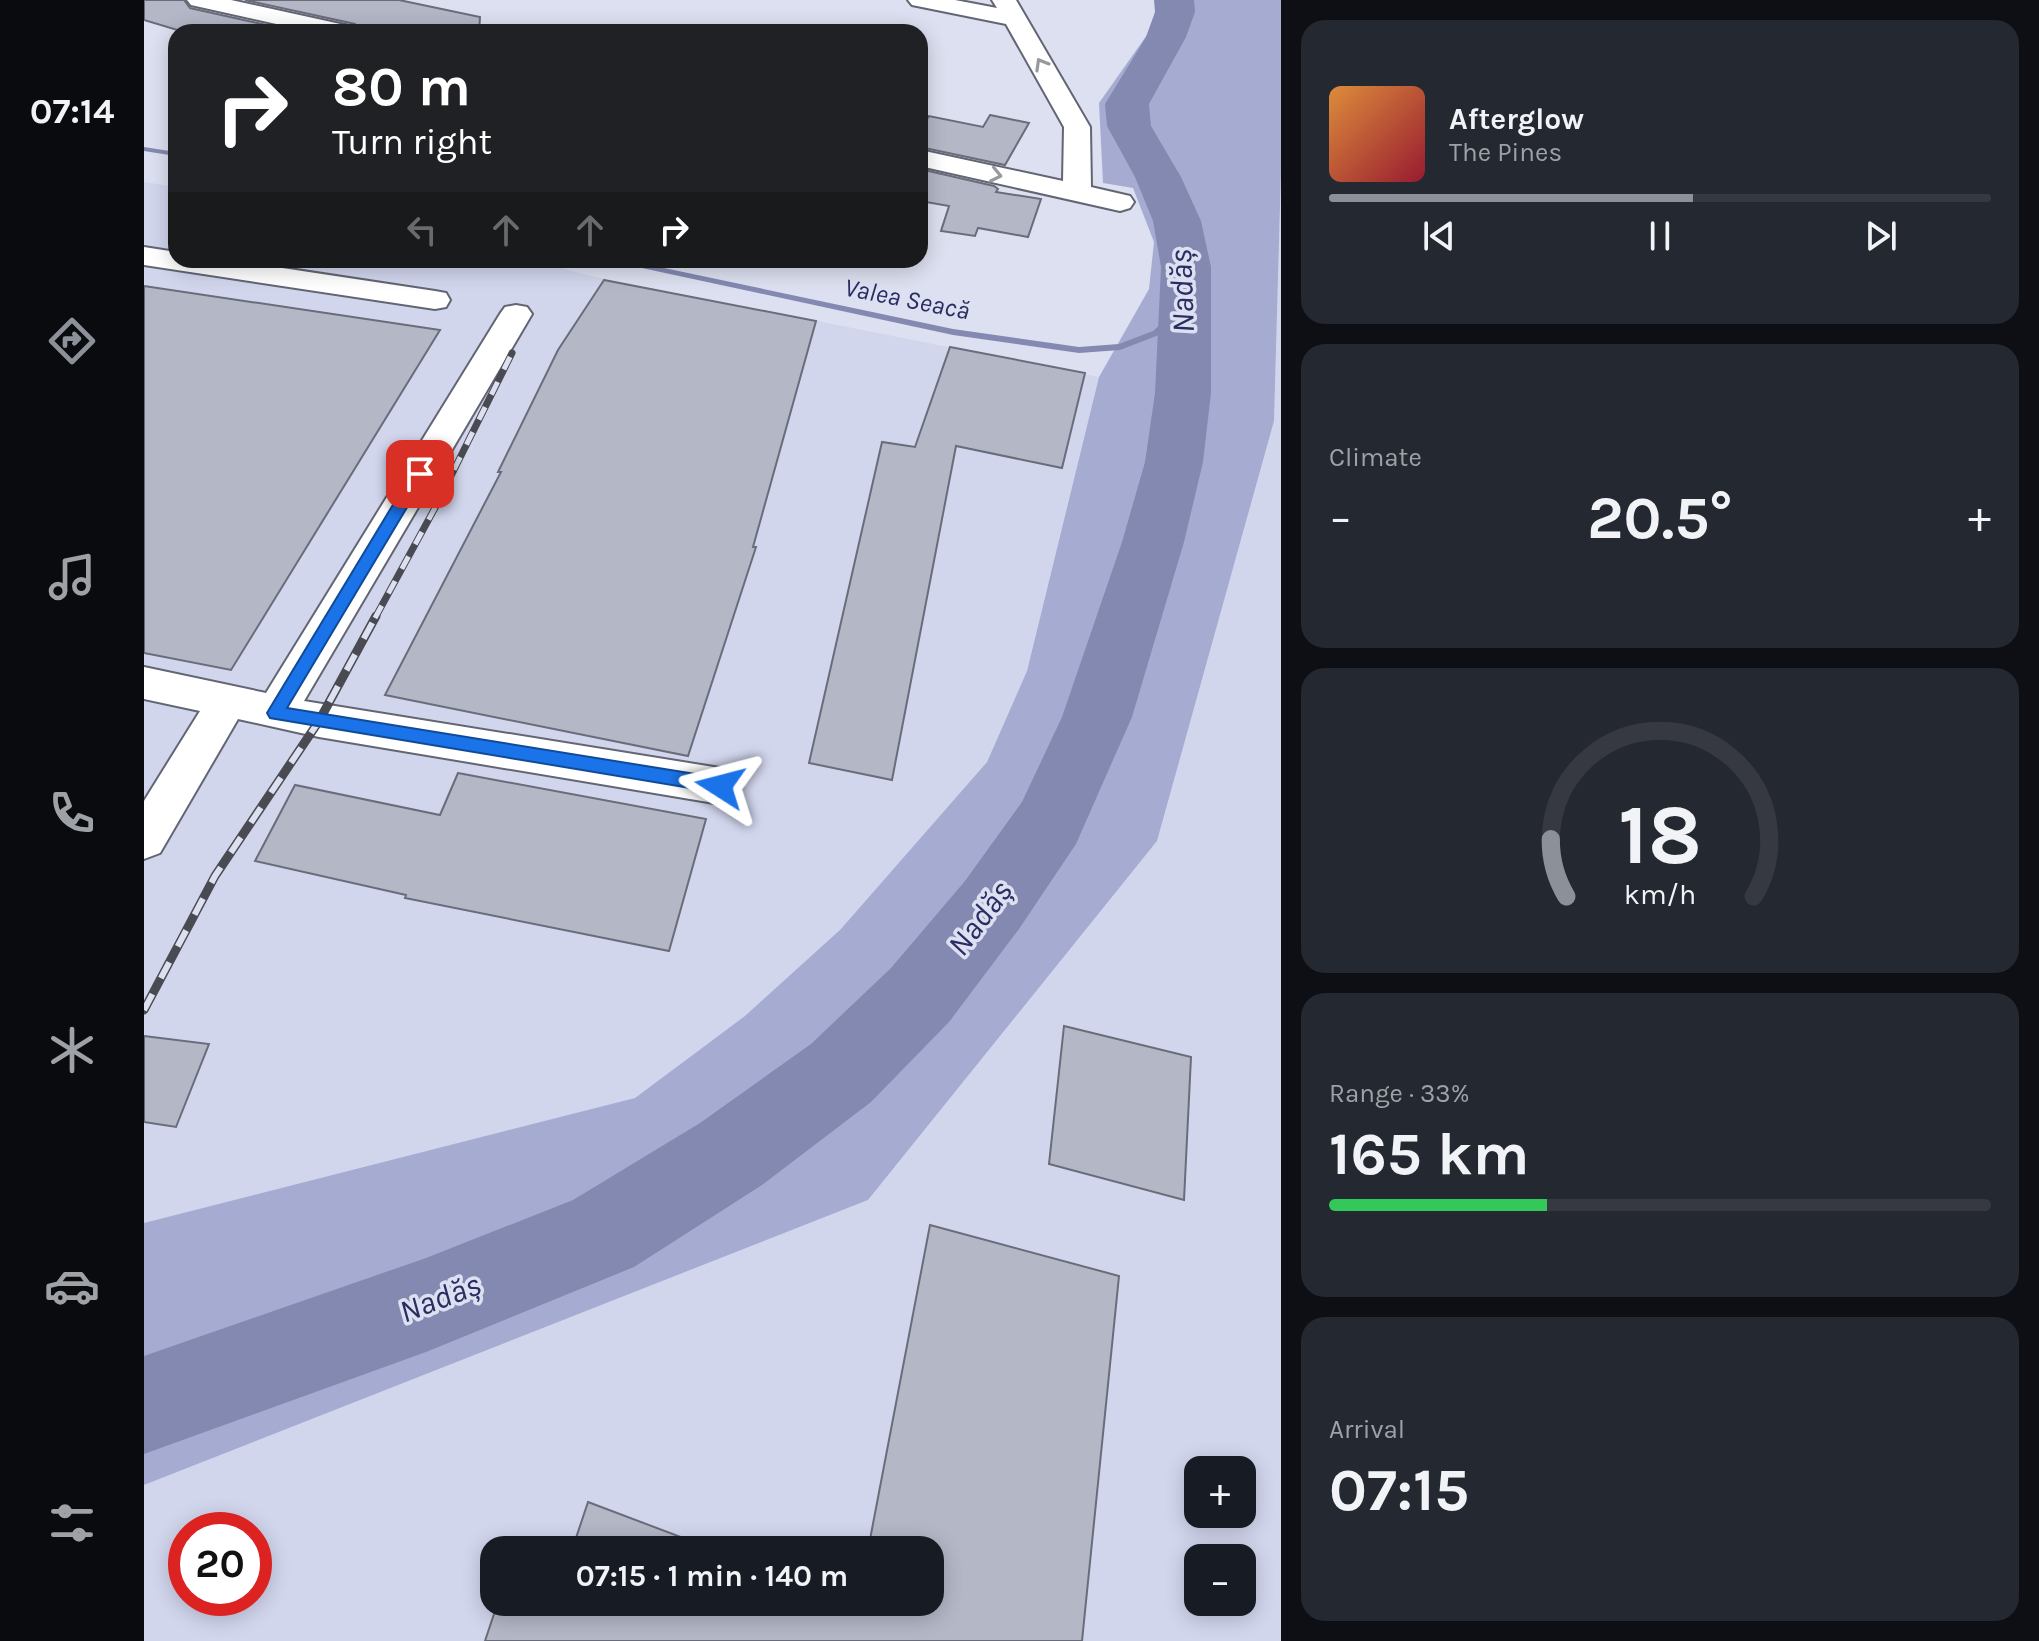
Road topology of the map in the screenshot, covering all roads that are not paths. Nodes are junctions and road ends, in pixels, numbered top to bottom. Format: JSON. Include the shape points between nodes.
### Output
{"nodes":[{"id":1,"x":199,"y":0,"type":"edge"},
{"id":2,"x":920,"y":0,"type":"edge"},
{"id":3,"x":1010,"y":10,"type":"edge"},
{"id":4,"x":308,"y":24,"type":"edge"},
{"id":5,"x":928,"y":160,"type":"edge"},
{"id":6,"x":1077,"y":193,"type":"junction"},
{"id":7,"x":1120,"y":202,"type":"dead end"},
{"id":8,"x":144,"y":256,"type":"edge"},
{"id":9,"x":168,"y":260,"type":"edge"},
{"id":10,"x":223,"y":268,"type":"edge"},
{"id":11,"x":435,"y":300,"type":"dead end"},
{"id":12,"x":516,"y":314,"type":"dead end"},
{"id":13,"x":144,"y":683,"type":"edge"},
{"id":14,"x":228,"y":700,"type":"junction"},
{"id":15,"x":276,"y":713,"type":"junction"},
{"id":16,"x":720,"y":786,"type":"dead end"},
{"id":17,"x":144,"y":840,"type":"edge"}],
"edges":[{"from":1,"to":4,"type":"street"},
{"from":2,"to":3,"type":"street"},
{"from":6,"to":3,"type":"street","one_way":true,"via":[[1077,127]]},
{"from":5,"to":6,"type":"street","one_way":true},
{"from":6,"to":7,"type":"street"},
{"from":8,"to":9,"type":"street"},
{"from":10,"to":11,"type":"street"},
{"from":12,"to":15,"type":"street"},
{"from":13,"to":14,"type":"street"},
{"from":14,"to":15,"type":"street"},
{"from":14,"to":17,"type":"street"},
{"from":15,"to":16,"type":"street"}]}
